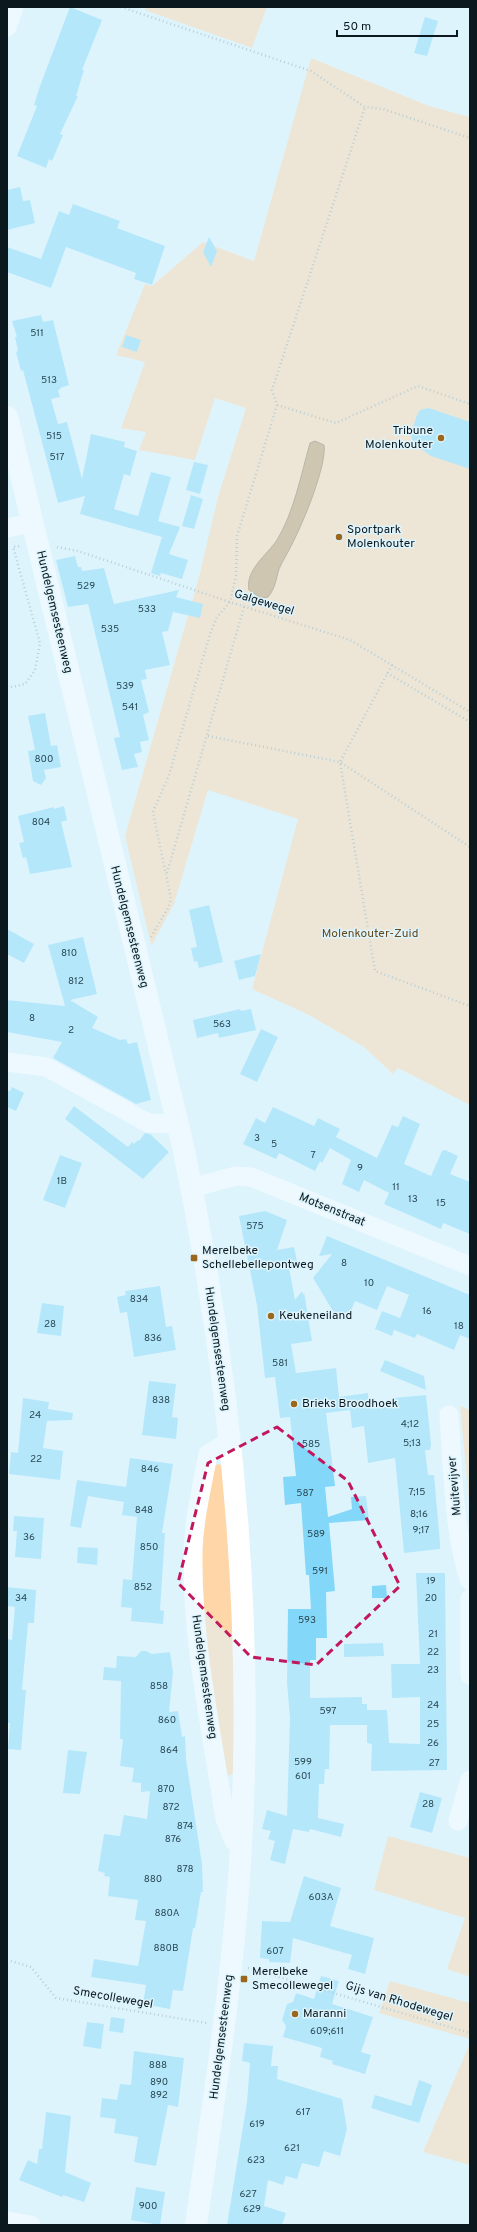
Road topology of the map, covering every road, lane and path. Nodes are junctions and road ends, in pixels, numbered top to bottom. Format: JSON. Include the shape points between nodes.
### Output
{"nodes":[{"id":1,"x":14,"y":7,"type":"edge"},
{"id":2,"x":121,"y":7,"type":"edge"},
{"id":3,"x":7,"y":27,"type":"edge"},
{"id":4,"x":365,"y":107,"type":"junction"},
{"id":5,"x":470,"y":138,"type":"edge"},
{"id":6,"x":470,"y":404,"type":"edge"},
{"id":7,"x":277,"y":405,"type":"junction"},
{"id":8,"x":7,"y":417,"type":"edge"},
{"id":9,"x":33,"y":523,"type":"junction"},
{"id":10,"x":7,"y":528,"type":"edge"},
{"id":11,"x":38,"y":546,"type":"junction"},
{"id":12,"x":230,"y":602,"type":"junction"},
{"id":13,"x":244,"y":607,"type":"junction"},
{"id":14,"x":392,"y":665,"type":"junction"},
{"id":15,"x":388,"y":673,"type":"junction"},
{"id":16,"x":7,"y":688,"type":"edge"},
{"id":17,"x":470,"y":712,"type":"edge"},
{"id":18,"x":470,"y":722,"type":"edge"},
{"id":19,"x":208,"y":736,"type":"junction"},
{"id":20,"x":340,"y":762,"type":"junction"},
{"id":21,"x":470,"y":847,"type":"edge"},
{"id":22,"x":167,"y":875,"type":"junction"},
{"id":23,"x":133,"y":946,"type":"junction"},
{"id":24,"x":470,"y":1006,"type":"edge"},
{"id":25,"x":7,"y":1062,"type":"edge"},
{"id":26,"x":178,"y":1124,"type":"junction"},
{"id":27,"x":191,"y":1188,"type":"junction"},
{"id":28,"x":470,"y":1266,"type":"edge"},
{"id":29,"x":449,"y":1415,"type":"dead end"},
{"id":30,"x":230,"y":1441,"type":"junction"},
{"id":31,"x":470,"y":1581,"type":"edge"},
{"id":32,"x":470,"y":1599,"type":"edge"},
{"id":33,"x":470,"y":1675,"type":"edge"},
{"id":34,"x":470,"y":1780,"type":"edge"},
{"id":35,"x":458,"y":1821,"type":"dead end"},
{"id":36,"x":241,"y":1848,"type":"junction"},
{"id":37,"x":7,"y":1960,"type":"edge"},
{"id":38,"x":231,"y":1963,"type":"junction"},
{"id":39,"x":227,"y":2009,"type":"junction"},
{"id":40,"x":470,"y":2033,"type":"edge"},
{"id":41,"x":7,"y":2221,"type":"edge"},
{"id":42,"x":31,"y":2225,"type":"edge"},
{"id":43,"x":196,"y":2225,"type":"edge"}],
"edges":[{"from":1,"to":3,"type":"street"},
{"from":2,"to":4,"type":"path","via":[[311,71]]},
{"from":4,"to":5,"type":"path","via":[[383,110]]},
{"from":4,"to":7,"type":"path","via":[[272,390]]},
{"from":6,"to":7,"type":"path","via":[[418,386],[336,423]]},
{"from":7,"to":12,"type":"path","via":[[237,536],[236,575]]},
{"from":8,"to":9,"type":"main road","name":"Hundelgemsesteenweg"},
{"from":9,"to":10,"type":"street"},
{"from":9,"to":11,"type":"main road","name":"Hundelgemsesteenweg"},
{"from":11,"to":12,"type":"path","name":"Galgewegel","via":[[55,546],[78,551]]},
{"from":11,"to":16,"type":"path","name":"Galgewegel","via":[[13,547],[40,643],[35,670],[25,684]]},
{"from":11,"to":23,"type":"main road","name":"Hundelgemsesteenweg"},
{"from":12,"to":13,"type":"path","name":"Galgewegel"},
{"from":12,"to":22,"type":"path","via":[[217,617],[210,634],[169,775],[153,812]]},
{"from":13,"to":14,"type":"path","name":"Galgewegel","via":[[350,640]]},
{"from":13,"to":19,"type":"path"},
{"from":14,"to":15,"type":"path"},
{"from":14,"to":17,"type":"path","name":"Galgewegel"},
{"from":15,"to":18,"type":"path"},
{"from":15,"to":20,"type":"path"},
{"from":19,"to":20,"type":"path"},
{"from":19,"to":22,"type":"path"},
{"from":20,"to":21,"type":"path"},
{"from":20,"to":24,"type":"path","via":[[375,971]]},
{"from":22,"to":23,"type":"path","via":[[171,899],[168,908],[152,937]]},
{"from":23,"to":26,"type":"main road","name":"Hundelgemsesteenweg"},
{"from":25,"to":26,"type":"street","via":[[46,1067],[148,1123]]},
{"from":26,"to":27,"type":"main road","name":"Hundelgemsesteenweg"},
{"from":27,"to":28,"type":"street","name":"Motsenstraat","via":[[236,1176],[251,1177]]},
{"from":27,"to":30,"type":"main road","name":"Hundelgemsesteenweg"},
{"from":29,"to":31,"type":"street","name":"Muitevijver","via":[[458,1522],[464,1564]]},
{"from":30,"to":36,"type":"main road","name":"Hundelgemsesteenweg","via":[[239,1530],[244,1625],[245,1718]]},
{"from":30,"to":36,"type":"street","name":"Hundelgemsesteenweg","via":[[208,1454],[196,1519],[193,1597],[197,1639],[225,1819],[234,1841]]},
{"from":32,"to":33,"type":"street"},
{"from":34,"to":35,"type":"street"},
{"from":36,"to":38,"type":"main road","name":"Hundelgemsesteenweg"},
{"from":37,"to":39,"type":"path","name":"Smecollewegel","via":[[31,1967],[56,1998],[207,2023]]},
{"from":38,"to":39,"type":"main road","name":"Hundelgemsesteenweg"},
{"from":38,"to":40,"type":"path","name":"Gijs van Rhodewegel"},
{"from":39,"to":43,"type":"main road","name":"Hundelgemsesteenweg"},
{"from":41,"to":42,"type":"street"}]}
